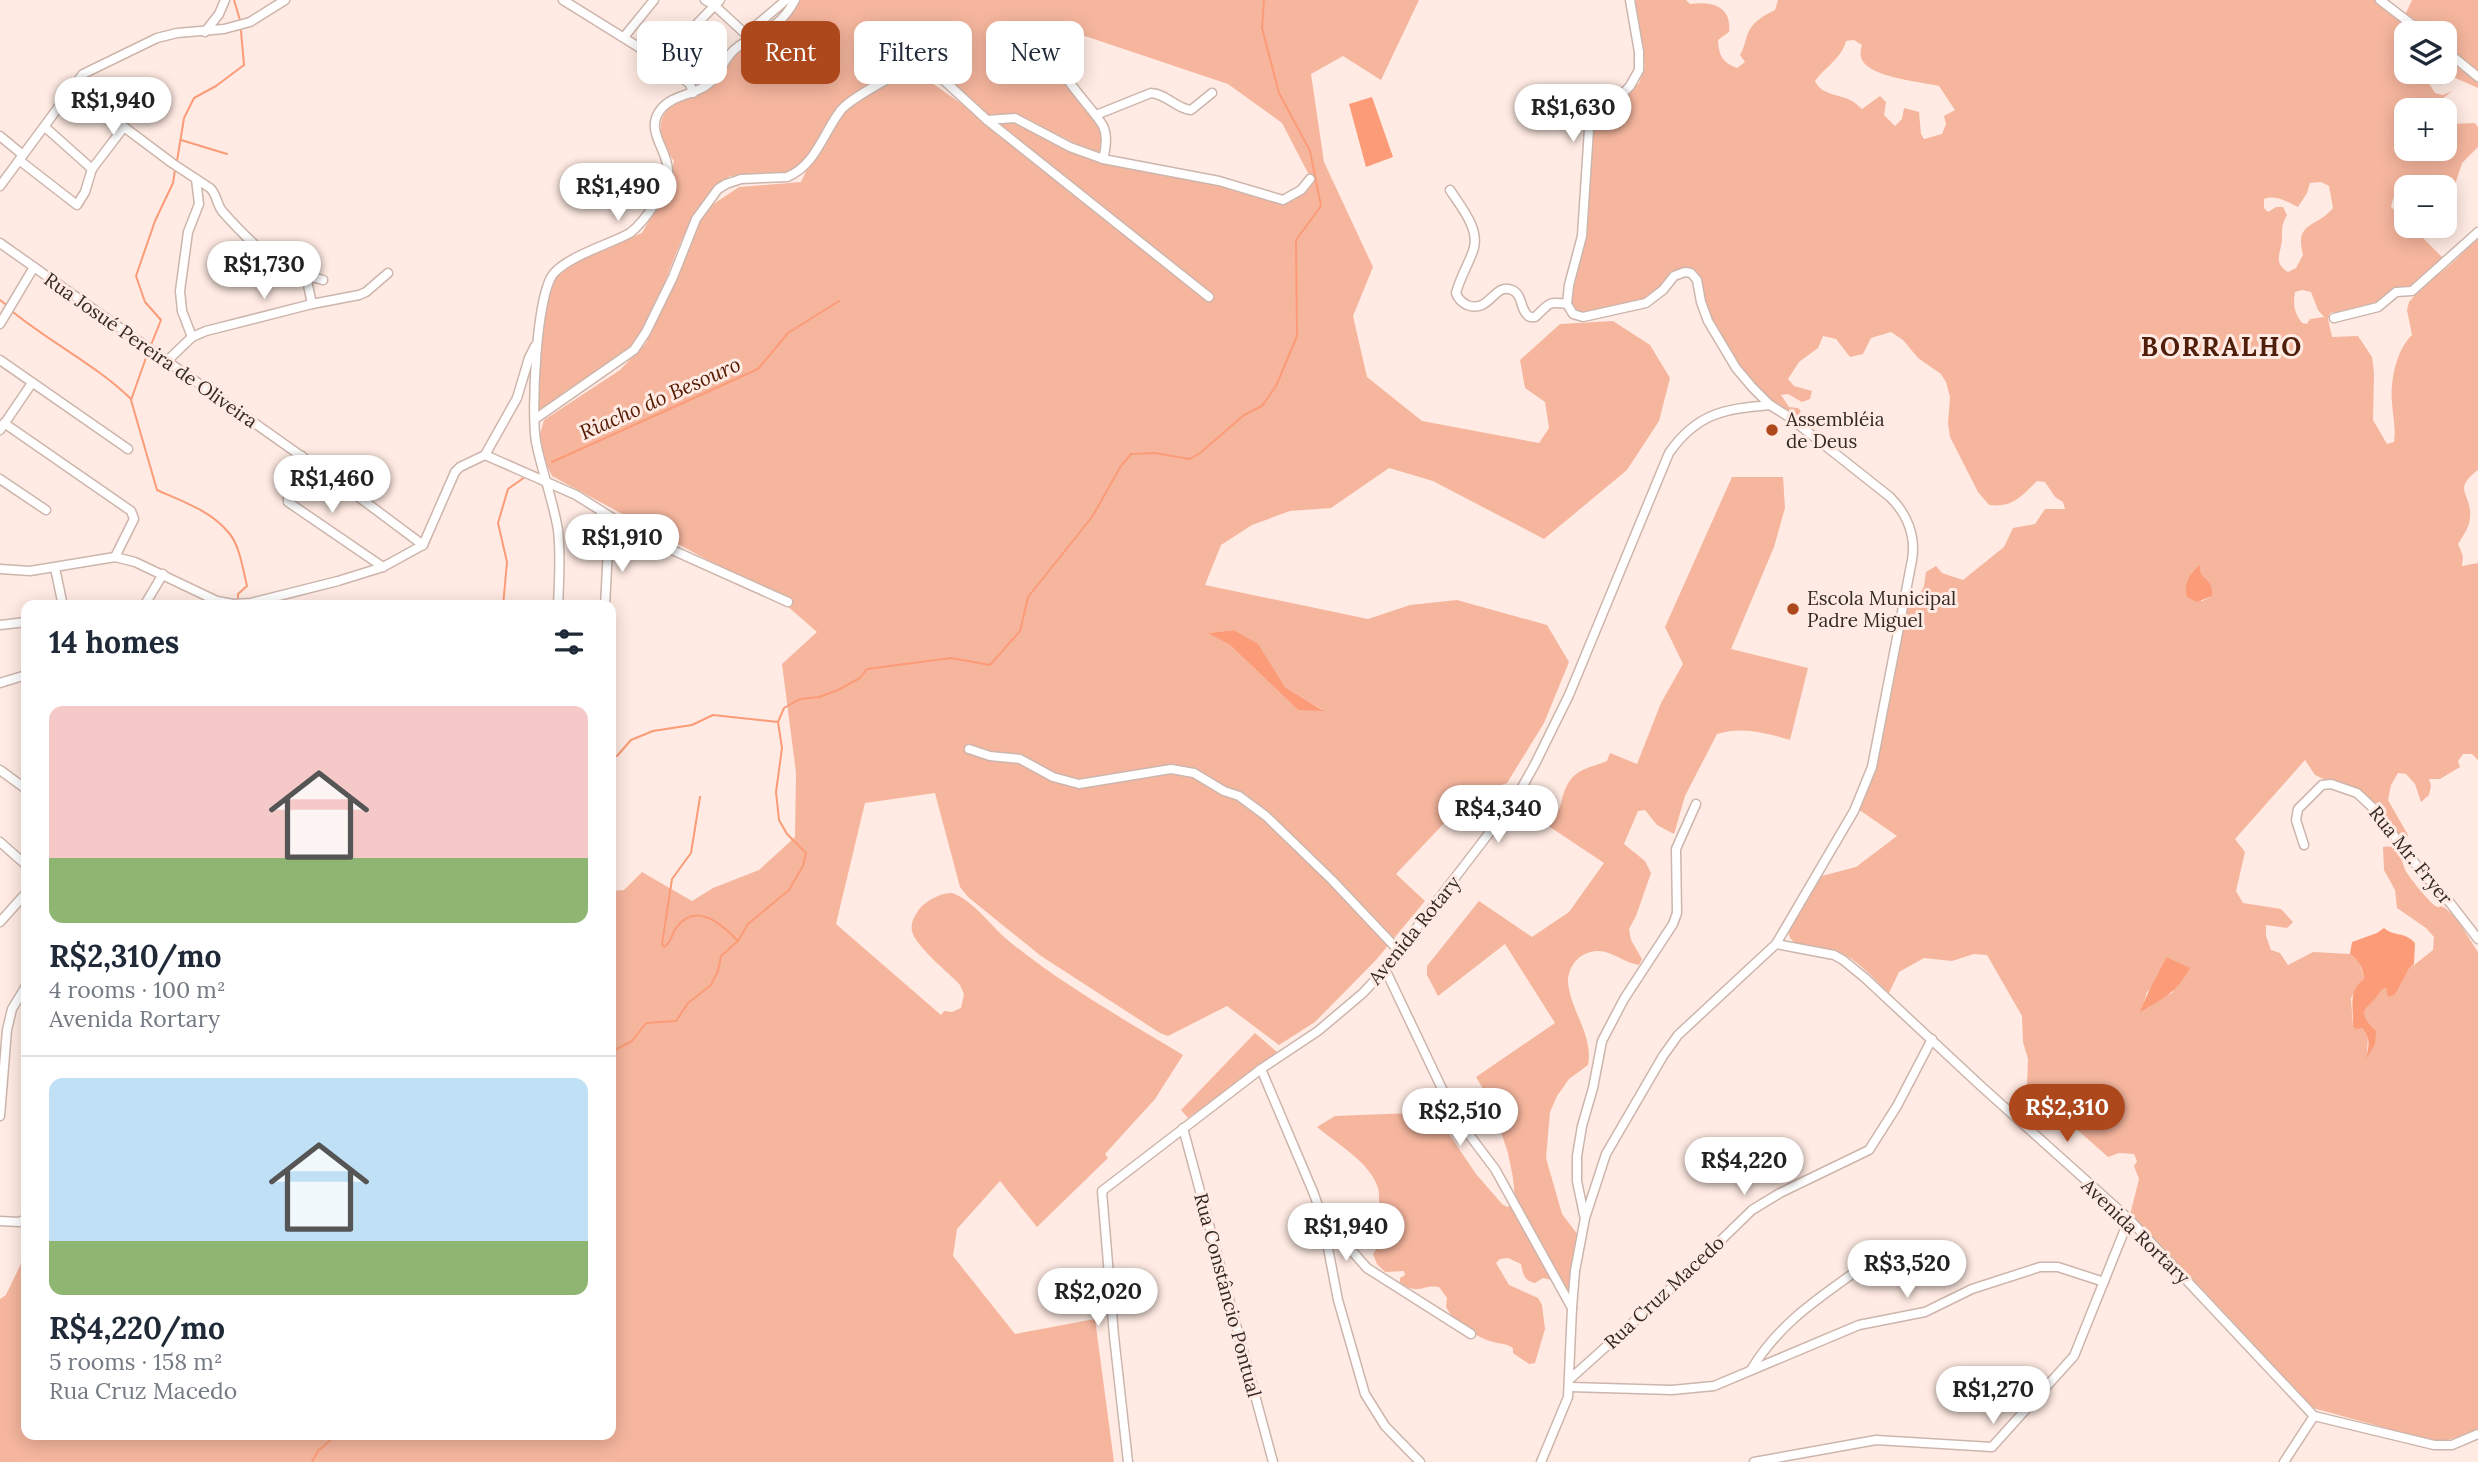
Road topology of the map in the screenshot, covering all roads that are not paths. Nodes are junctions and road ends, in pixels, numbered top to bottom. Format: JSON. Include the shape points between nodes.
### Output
{"nodes":[{"id":1,"x":225,"y":0,"type":"edge"},
{"id":2,"x":285,"y":0,"type":"edge"},
{"id":3,"x":563,"y":0,"type":"edge"},
{"id":4,"x":654,"y":0,"type":"edge"},
{"id":5,"x":705,"y":0,"type":"edge"},
{"id":6,"x":786,"y":0,"type":"edge"},
{"id":7,"x":796,"y":0,"type":"edge"},
{"id":8,"x":1630,"y":0,"type":"edge"},
{"id":9,"x":2380,"y":0,"type":"edge"},
{"id":10,"x":717,"y":2,"type":"edge"},
{"id":11,"x":699,"y":21,"type":"edge"},
{"id":12,"x":765,"y":21,"type":"edge"},
{"id":13,"x":780,"y":21,"type":"edge"},
{"id":14,"x":2407,"y":21,"type":"edge"},
{"id":15,"x":741,"y":28,"type":"edge"},
{"id":16,"x":205,"y":32,"type":"junction"},
{"id":17,"x":624,"y":37,"type":"junction"},
{"id":18,"x":741,"y":44,"type":"edge"},
{"id":19,"x":637,"y":45,"type":"edge"},
{"id":20,"x":2457,"y":60,"type":"edge"},
{"id":21,"x":2478,"y":77,"type":"edge"},
{"id":22,"x":690,"y":84,"type":"edge"},
{"id":23,"x":1070,"y":84,"type":"edge"},
{"id":24,"x":72,"y":88,"type":"junction"},
{"id":25,"x":693,"y":93,"type":"junction"},
{"id":26,"x":1212,"y":93,"type":"dead end"},
{"id":27,"x":1096,"y":115,"type":"junction"},
{"id":28,"x":987,"y":120,"type":"junction"},
{"id":29,"x":45,"y":127,"type":"junction"},
{"id":30,"x":124,"y":127,"type":"junction"},
{"id":31,"x":0,"y":136,"type":"edge"},
{"id":32,"x":21,"y":157,"type":"junction"},
{"id":33,"x":1103,"y":159,"type":"junction"},
{"id":34,"x":92,"y":169,"type":"junction"},
{"id":35,"x":196,"y":179,"type":"junction"},
{"id":36,"x":1310,"y":179,"type":"dead end"},
{"id":37,"x":0,"y":186,"type":"edge"},
{"id":38,"x":1450,"y":191,"type":"dead end"},
{"id":39,"x":2478,"y":232,"type":"edge"},
{"id":40,"x":0,"y":243,"type":"edge"},
{"id":41,"x":34,"y":267,"type":"junction"},
{"id":42,"x":388,"y":273,"type":"dead end"},
{"id":43,"x":306,"y":276,"type":"junction"},
{"id":44,"x":323,"y":280,"type":"dead end"},
{"id":45,"x":1209,"y":297,"type":"dead end"},
{"id":46,"x":312,"y":304,"type":"junction"},
{"id":47,"x":1567,"y":304,"type":"junction"},
{"id":48,"x":2334,"y":318,"type":"dead end"},
{"id":49,"x":0,"y":324,"type":"edge"},
{"id":50,"x":192,"y":337,"type":"junction"},
{"id":51,"x":537,"y":342,"type":"junction"},
{"id":52,"x":0,"y":360,"type":"edge"},
{"id":53,"x":166,"y":362,"type":"junction"},
{"id":54,"x":32,"y":383,"type":"junction"},
{"id":55,"x":1770,"y":405,"type":"junction"},
{"id":56,"x":535,"y":419,"type":"junction"},
{"id":57,"x":2,"y":426,"type":"edge"},
{"id":58,"x":128,"y":449,"type":"dead end"},
{"id":59,"x":485,"y":455,"type":"junction"},
{"id":60,"x":302,"y":456,"type":"junction"},
{"id":61,"x":0,"y":480,"type":"edge"},
{"id":62,"x":548,"y":483,"type":"junction"},
{"id":63,"x":597,"y":508,"type":"junction"},
{"id":64,"x":46,"y":510,"type":"dead end"},
{"id":65,"x":423,"y":545,"type":"junction"},
{"id":66,"x":115,"y":557,"type":"junction"},
{"id":67,"x":383,"y":567,"type":"junction"},
{"id":68,"x":55,"y":568,"type":"junction"},
{"id":69,"x":0,"y":569,"type":"edge"},
{"id":70,"x":163,"y":574,"type":"junction"},
{"id":71,"x":61,"y":600,"type":"edge"},
{"id":72,"x":149,"y":600,"type":"edge"},
{"id":73,"x":216,"y":600,"type":"edge"},
{"id":74,"x":266,"y":600,"type":"edge"},
{"id":75,"x":558,"y":600,"type":"edge"},
{"id":76,"x":605,"y":600,"type":"edge"},
{"id":77,"x":788,"y":602,"type":"dead end"},
{"id":78,"x":21,"y":623,"type":"edge"},
{"id":79,"x":0,"y":625,"type":"edge"},
{"id":80,"x":21,"y":677,"type":"edge"},
{"id":81,"x":0,"y":683,"type":"edge"},
{"id":82,"x":968,"y":749,"type":"dead end"},
{"id":83,"x":0,"y":770,"type":"edge"},
{"id":84,"x":21,"y":785,"type":"edge"},
{"id":85,"x":1696,"y":804,"type":"dead end"},
{"id":86,"x":0,"y":842,"type":"edge"},
{"id":87,"x":2305,"y":845,"type":"dead end"},
{"id":88,"x":21,"y":861,"type":"edge"},
{"id":89,"x":21,"y":898,"type":"edge"},
{"id":90,"x":0,"y":922,"type":"edge"},
{"id":91,"x":2478,"y":939,"type":"edge"},
{"id":92,"x":1776,"y":944,"type":"junction"},
{"id":93,"x":1398,"y":950,"type":"junction"},
{"id":94,"x":1385,"y":969,"type":"junction"},
{"id":95,"x":21,"y":994,"type":"edge"},
{"id":96,"x":0,"y":1007,"type":"edge"},
{"id":97,"x":12,"y":1009,"type":"junction"},
{"id":98,"x":1932,"y":1039,"type":"junction"},
{"id":99,"x":1261,"y":1069,"type":"junction"},
{"id":100,"x":0,"y":1116,"type":"edge"},
{"id":101,"x":1183,"y":1128,"type":"junction"},
{"id":102,"x":1322,"y":1217,"type":"junction"},
{"id":103,"x":1585,"y":1217,"type":"junction"},
{"id":104,"x":2129,"y":1219,"type":"junction"},
{"id":105,"x":21,"y":1220,"type":"edge"},
{"id":106,"x":0,"y":1221,"type":"edge"},
{"id":107,"x":1863,"y":1267,"type":"dead end"},
{"id":108,"x":2104,"y":1282,"type":"junction"},
{"id":109,"x":1572,"y":1308,"type":"junction"},
{"id":110,"x":1471,"y":1334,"type":"dead end"},
{"id":111,"x":1751,"y":1370,"type":"junction"},
{"id":112,"x":1570,"y":1383,"type":"junction"},
{"id":113,"x":2314,"y":1416,"type":"junction"},
{"id":114,"x":2478,"y":1434,"type":"edge"},
{"id":115,"x":1128,"y":1462,"type":"edge"},
{"id":116,"x":1273,"y":1462,"type":"edge"},
{"id":117,"x":1420,"y":1462,"type":"edge"},
{"id":118,"x":1541,"y":1462,"type":"edge"},
{"id":119,"x":1754,"y":1462,"type":"edge"},
{"id":120,"x":2284,"y":1462,"type":"edge"}],
"edges":[{"from":1,"to":16,"type":"street"},
{"from":2,"to":16,"type":"street","via":[[250,22]]},
{"from":3,"to":17,"type":"street"},
{"from":4,"to":17,"type":"street"},
{"from":5,"to":10,"type":"street"},
{"from":6,"to":12,"type":"street"},
{"from":7,"to":13,"type":"street"},
{"from":8,"to":47,"type":"street","via":[[1639,70],[1589,129],[1582,236]]},
{"from":9,"to":14,"type":"street"},
{"from":10,"to":11,"type":"street"},
{"from":10,"to":15,"type":"street"},
{"from":16,"to":24,"type":"street","via":[[157,38],[83,74]]},
{"from":17,"to":19,"type":"street"},
{"from":18,"to":25,"type":"street","via":[[714,80]]},
{"from":20,"to":21,"type":"street"},
{"from":22,"to":25,"type":"street"},
{"from":23,"to":27,"type":"street"},
{"from":24,"to":29,"type":"street"},
{"from":24,"to":30,"type":"street"},
{"from":25,"to":51,"type":"street","via":[[670,101],[656,121],[656,136],[668,169],[662,191],[630,233],[571,261],[552,276],[543,298]]},
{"from":26,"to":27,"type":"street","via":[[1191,110],[1151,93]]},
{"from":27,"to":33,"type":"street","via":[[1106,134]]},
{"from":28,"to":33,"type":"street","via":[[1015,118]]},
{"from":28,"to":45,"type":"street"},
{"from":28,"to":56,"type":"street","via":[[926,64],[915,63],[848,103],[807,164],[794,174],[741,179],[726,184],[709,200],[634,350]]},
{"from":29,"to":32,"type":"street"},
{"from":29,"to":34,"type":"street"},
{"from":30,"to":34,"type":"street"},
{"from":30,"to":35,"type":"street"},
{"from":31,"to":32,"type":"street"},
{"from":32,"to":34,"type":"street","via":[[77,205]]},
{"from":32,"to":37,"type":"street"},
{"from":33,"to":36,"type":"street","via":[[1219,181],[1283,200]]},
{"from":35,"to":43,"type":"street","via":[[215,192],[219,208],[255,246],[278,264]]},
{"from":35,"to":50,"type":"street","via":[[199,204],[188,232],[180,292],[181,311]]},
{"from":38,"to":47,"type":"street","via":[[1475,239],[1457,298],[1469,306],[1482,306],[1503,288],[1508,289],[1518,295],[1531,317],[1549,302]]},
{"from":39,"to":48,"type":"street","via":[[2412,291],[2396,292],[2378,307]]},
{"from":40,"to":41,"type":"street","name":"Rua Josué Pereira de Oliveira"},
{"from":41,"to":49,"type":"street"},
{"from":41,"to":53,"type":"street","name":"Rua Josué Pereira de Oliveira"},
{"from":42,"to":46,"type":"street","via":[[359,296]]},
{"from":43,"to":44,"type":"street"},
{"from":43,"to":46,"type":"street"},
{"from":46,"to":50,"type":"street"},
{"from":47,"to":55,"type":"street","via":[[1573,314],[1583,317],[1636,306],[1655,296],[1674,276],[1691,274],[1697,280],[1708,321],[1731,359]]},
{"from":50,"to":53,"type":"street"},
{"from":51,"to":56,"type":"street"},
{"from":51,"to":59,"type":"street","via":[[517,398]]},
{"from":52,"to":54,"type":"street"},
{"from":53,"to":60,"type":"street","name":"Rua Josué Pereira de Oliveira"},
{"from":54,"to":57,"type":"street"},
{"from":54,"to":58,"type":"street"},
{"from":55,"to":92,"type":"street","via":[[1890,497],[1903,513],[1913,541],[1866,784]]},
{"from":55,"to":93,"type":"street","name":"Avenida Rotary","via":[[1721,411],[1704,418],[1669,453],[1569,695],[1535,764],[1516,798]]},
{"from":56,"to":62,"type":"street"},
{"from":57,"to":66,"type":"street","via":[[131,511],[134,519]]},
{"from":59,"to":62,"type":"street"},
{"from":59,"to":65,"type":"street","via":[[456,472]]},
{"from":60,"to":65,"type":"street","name":"Rua Josué Pereira de Oliveira"},
{"from":60,"to":67,"type":"street","via":[[288,502]]},
{"from":61,"to":64,"type":"street"},
{"from":62,"to":63,"type":"street"},
{"from":62,"to":75,"type":"street","via":[[559,550]]},
{"from":63,"to":76,"type":"street","via":[[609,529]]},
{"from":63,"to":77,"type":"street","via":[[641,536]]},
{"from":65,"to":67,"type":"street"},
{"from":66,"to":68,"type":"street"},
{"from":66,"to":70,"type":"street"},
{"from":67,"to":74,"type":"street"},
{"from":68,"to":69,"type":"street","via":[[30,572]]},
{"from":68,"to":71,"type":"street"},
{"from":70,"to":72,"type":"street"},
{"from":70,"to":73,"type":"street"},
{"from":78,"to":79,"type":"street"},
{"from":80,"to":81,"type":"street"},
{"from":82,"to":93,"type":"street","via":[[1017,758],[1079,784],[1171,769],[1195,773],[1266,816]]},
{"from":83,"to":84,"type":"street"},
{"from":85,"to":103,"type":"street","via":[[1676,849],[1674,923],[1602,1041],[1577,1156]]},
{"from":86,"to":88,"type":"street"},
{"from":87,"to":91,"type":"street","name":"Rua Mr. Fryer","via":[[2296,820],[2298,809],[2322,785],[2357,793]]},
{"from":89,"to":90,"type":"street"},
{"from":92,"to":98,"type":"street","name":"Avenida Rortary","via":[[1843,960]]},
{"from":92,"to":103,"type":"street","via":[[1678,1035],[1663,1056],[1606,1154]]},
{"from":93,"to":94,"type":"street","name":"Avenida Rotary"},
{"from":94,"to":99,"type":"street","name":"Avenida Rotary","via":[[1338,1015]]},
{"from":94,"to":109,"type":"street","via":[[1455,1116],[1495,1169]]},
{"from":95,"to":97,"type":"street"},
{"from":96,"to":97,"type":"street"},
{"from":97,"to":100,"type":"street"},
{"from":98,"to":104,"type":"street","name":"Avenida Rortary"},
{"from":98,"to":112,"type":"street","name":"Rua Cruz Macedo","via":[[1868,1150],[1758,1206]]},
{"from":99,"to":101,"type":"street","name":"Avenida Rotary"},
{"from":99,"to":102,"type":"street"},
{"from":101,"to":115,"type":"street","name":"Avenida Rotary","via":[[1102,1191]]},
{"from":101,"to":116,"type":"street","name":"Rua Constâncio Pontual"},
{"from":102,"to":110,"type":"street","via":[[1367,1268]]},
{"from":102,"to":117,"type":"street","via":[[1338,1300],[1365,1394],[1385,1426]]},
{"from":103,"to":109,"type":"street"},
{"from":104,"to":108,"type":"street"},
{"from":104,"to":113,"type":"street","name":"Avenida Rortary"},
{"from":105,"to":106,"type":"street"},
{"from":107,"to":111,"type":"street","via":[[1793,1317],[1774,1335]]},
{"from":108,"to":111,"type":"street","via":[[2058,1267],[2040,1267],[1972,1289],[1925,1312],[1859,1325]]},
{"from":108,"to":119,"type":"street","via":[[2070,1361],[1992,1447],[1876,1440]]},
{"from":109,"to":112,"type":"street"},
{"from":111,"to":112,"type":"street","via":[[1702,1388]]},
{"from":112,"to":118,"type":"street"},
{"from":113,"to":114,"type":"street","via":[[2434,1445],[2452,1445]]},
{"from":113,"to":120,"type":"street"}]}
